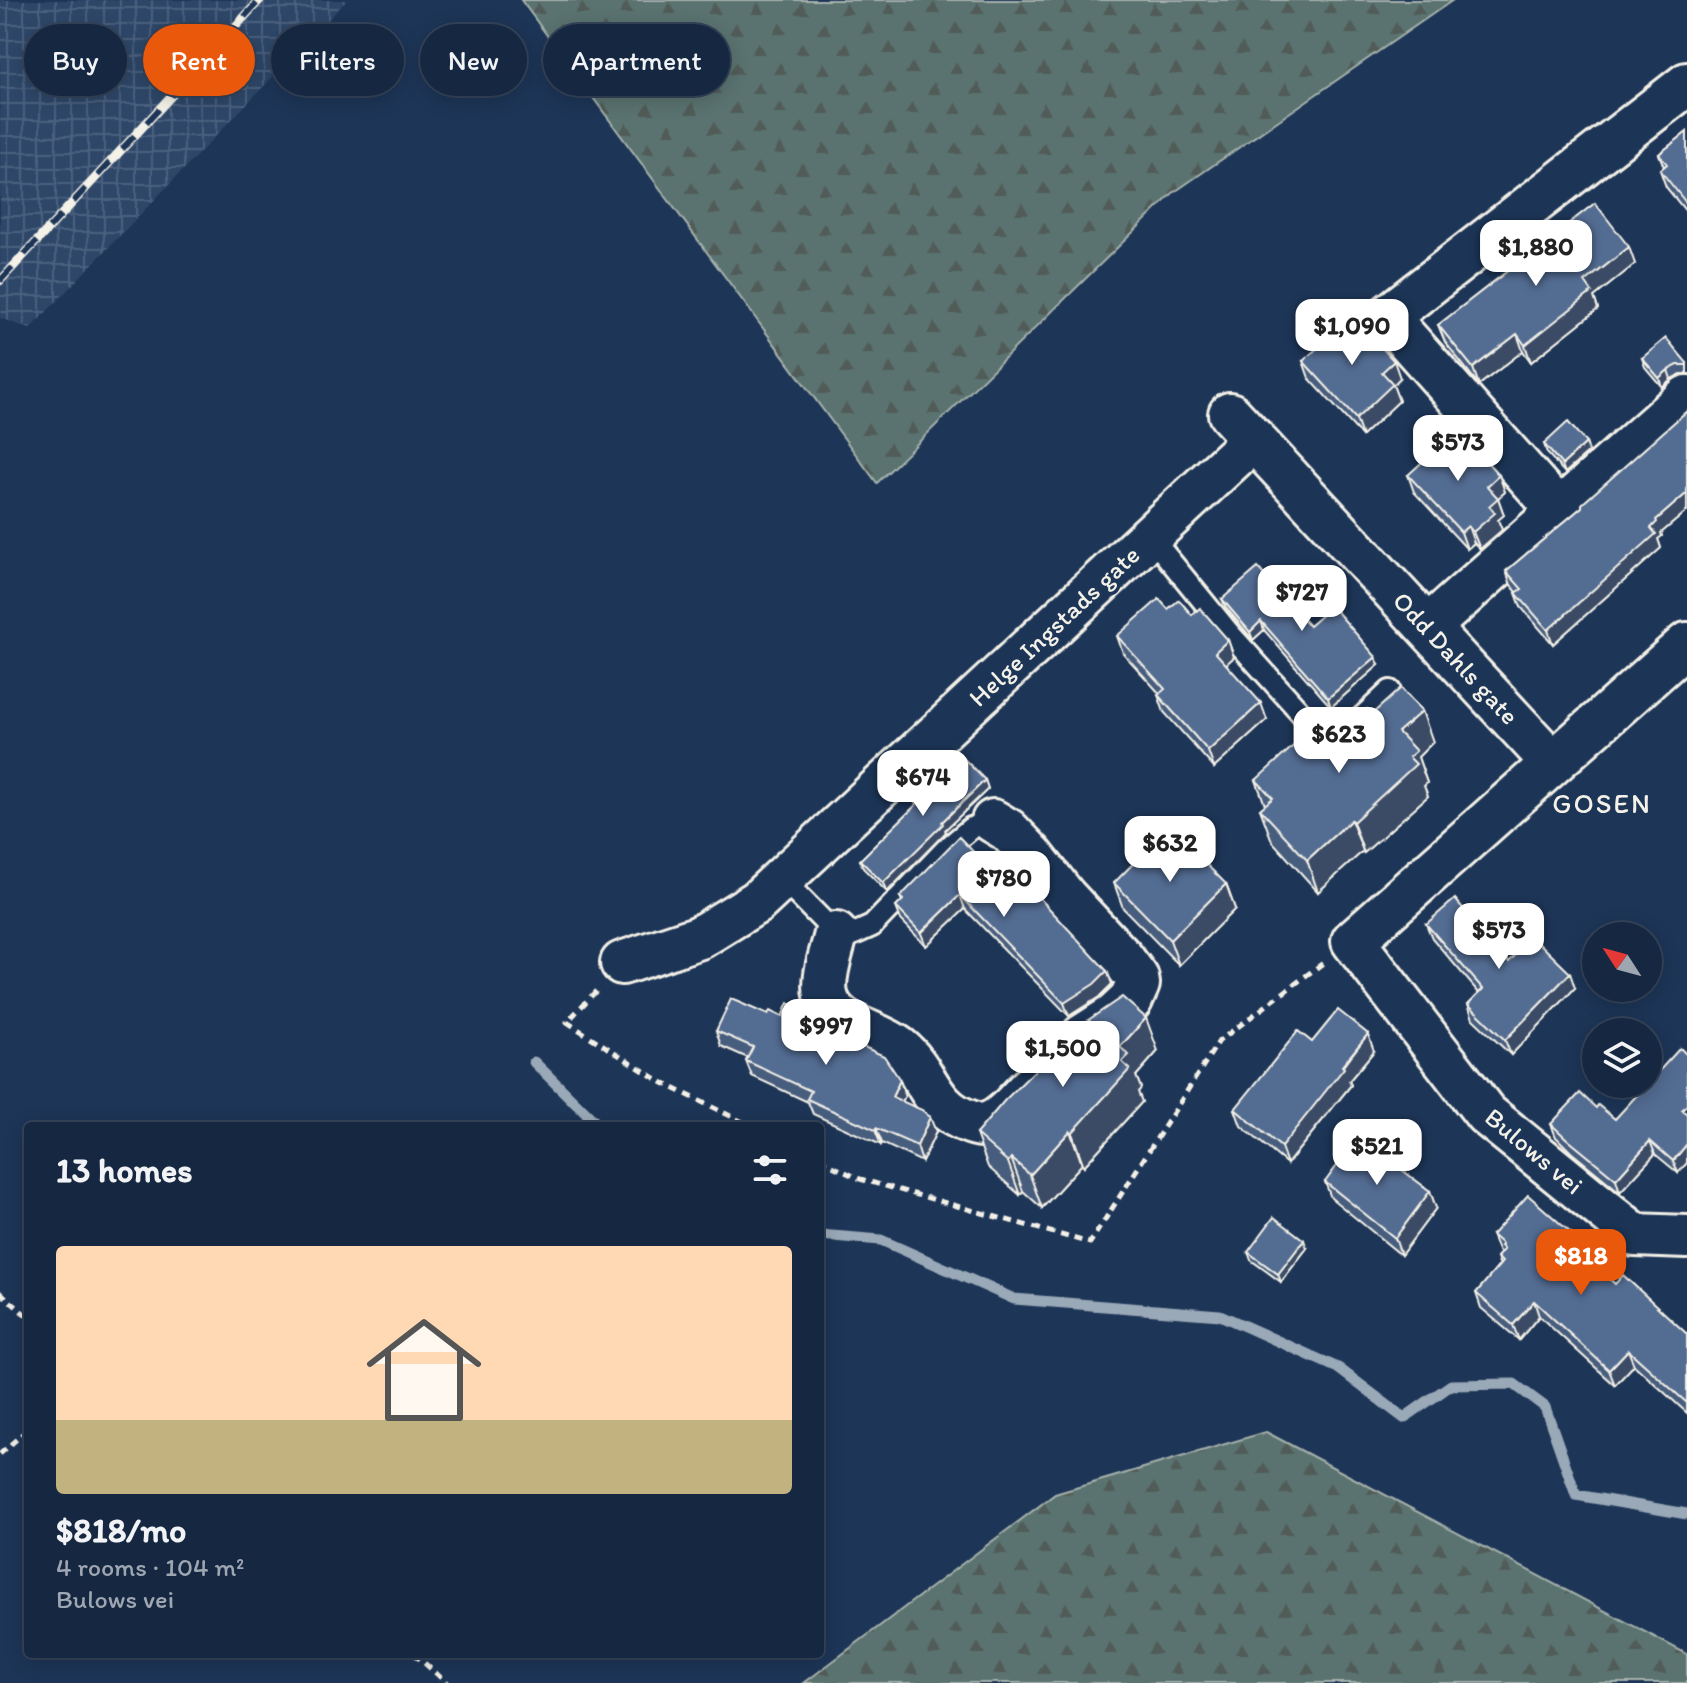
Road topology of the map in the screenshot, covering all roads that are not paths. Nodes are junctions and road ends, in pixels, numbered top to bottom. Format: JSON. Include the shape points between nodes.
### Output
{"nodes":[{"id":1,"x":1687,"y":84,"type":"edge"},
{"id":2,"x":1687,"y":397,"type":"edge"},
{"id":3,"x":1242,"y":426,"type":"joint"},
{"id":4,"x":1559,"y":511,"type":"junction"},
{"id":5,"x":1150,"y":536,"type":"junction"},
{"id":6,"x":1428,"y":627,"type":"junction"},
{"id":7,"x":1687,"y":644,"type":"edge"},
{"id":8,"x":1390,"y":691,"type":"dead end"},
{"id":9,"x":1552,"y":762,"type":"junction"},
{"id":10,"x":993,"y":821,"type":"joint"},
{"id":11,"x":782,"y":879,"type":"junction"},
{"id":12,"x":836,"y":934,"type":"junction"},
{"id":13,"x":622,"y":963,"type":"road end"},
{"id":14,"x":1687,"y":1237,"type":"edge"}],
"edges":[{"from":1,"to":4,"type":"street","via":[[1387,317]]},
{"from":2,"to":4,"type":"street"},
{"from":3,"to":5,"type":"street","name":"Helge Ingstads gate"},
{"from":3,"to":6,"type":"street","name":"Odd Dahls gate"},
{"from":4,"to":6,"type":"street"},
{"from":5,"to":8,"type":"lane","name":"Helge Ingstads gate","via":[[1323,737],[1358,721]]},
{"from":5,"to":11,"type":"street","name":"Helge Ingstads gate"},
{"from":6,"to":9,"type":"street","name":"Odd Dahls gate"},
{"from":7,"to":9,"type":"street"},
{"from":9,"to":14,"type":"street","name":"Bulows vei","via":[[1353,941],[1486,1114],[1635,1235]]},
{"from":10,"to":12,"type":"lane","via":[[971,828],[945,850],[872,926]]},
{"from":10,"to":12,"type":"street","via":[[1032,855],[1122,958],[1138,984],[1131,1000],[1078,1039],[1006,1112],[980,1125],[956,1117],[932,1095],[900,1048],[836,1013],[826,995],[826,977]]},
{"from":11,"to":12,"type":"lane"},
{"from":11,"to":13,"type":"street","name":"Helge Ingstads gate","via":[[757,902],[700,937]]}]}
